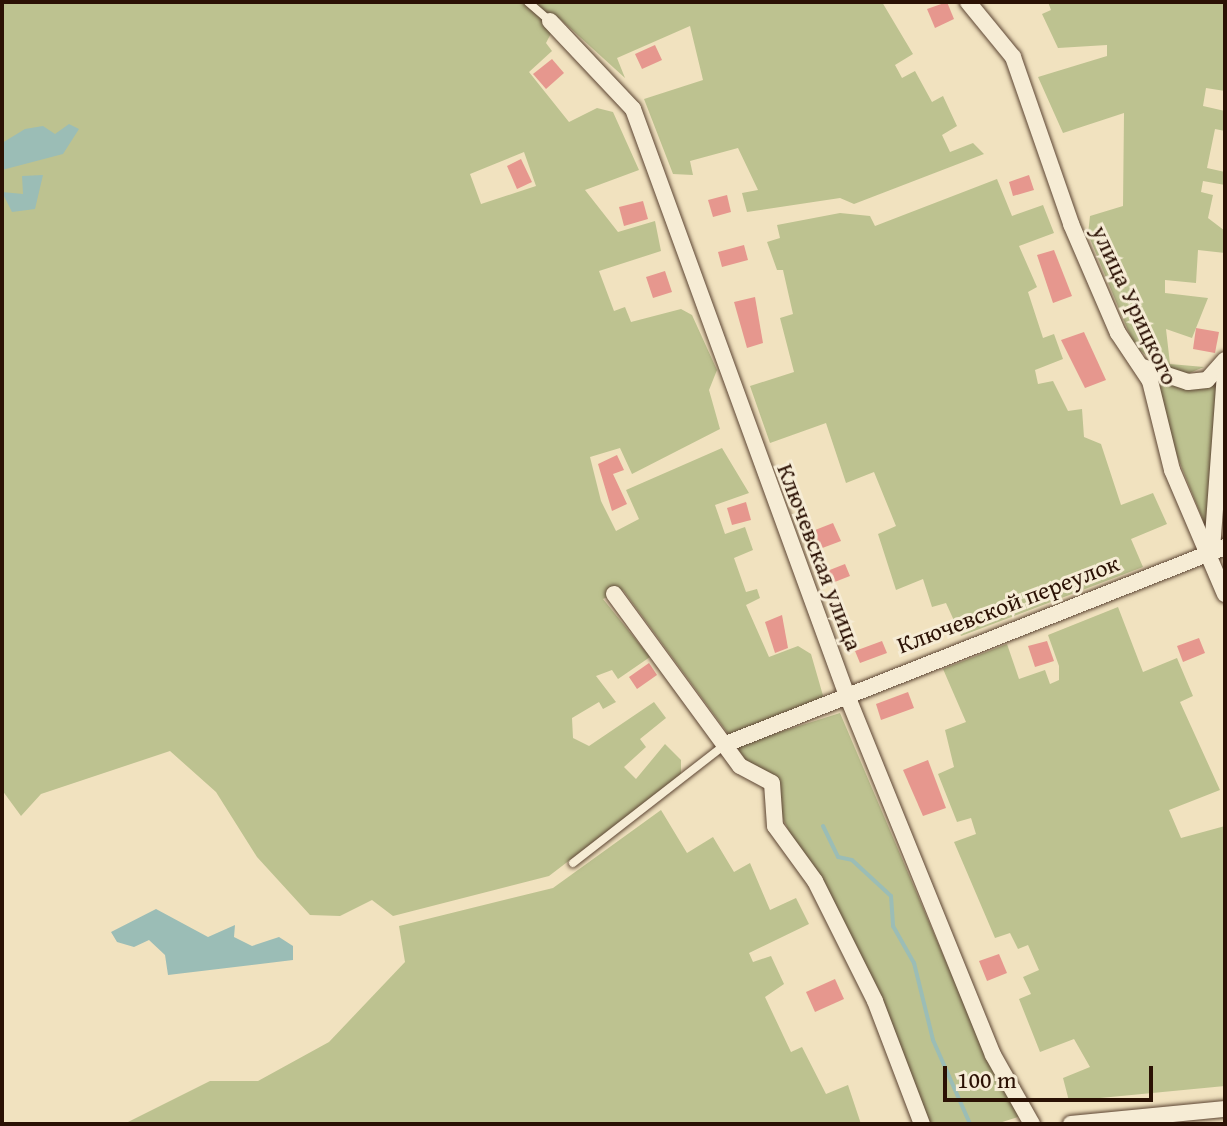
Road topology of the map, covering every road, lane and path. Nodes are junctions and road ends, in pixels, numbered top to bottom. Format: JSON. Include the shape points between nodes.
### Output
{"nodes":[{"id":1,"x":528,"y":2,"type":"edge"},
{"id":2,"x":968,"y":2,"type":"edge"},
{"id":3,"x":550,"y":21,"type":"joint"},
{"id":4,"x":1225,"y":360,"type":"edge"},
{"id":5,"x":1143,"y":367,"type":"junction"},
{"id":6,"x":1225,"y":372,"type":"edge"},
{"id":7,"x":1219,"y":549,"type":"edge"},
{"id":8,"x":614,"y":594,"type":"dead end"},
{"id":9,"x":1225,"y":594,"type":"edge"},
{"id":10,"x":846,"y":693,"type":"junction"},
{"id":11,"x":726,"y":744,"type":"junction"},
{"id":12,"x":573,"y":863,"type":"dead end"},
{"id":13,"x":1225,"y":1109,"type":"edge"},
{"id":14,"x":922,"y":1124,"type":"edge"},
{"id":15,"x":1032,"y":1124,"type":"edge"},
{"id":16,"x":1071,"y":1124,"type":"edge"}],
"edges":[{"from":1,"to":3,"type":"lane"},
{"from":2,"to":5,"type":"street","name":"улица Урицкого","via":[[1013,57],[1071,224],[1118,333]]},
{"from":3,"to":10,"type":"street","name":"Ключевская улица","via":[[633,109]]},
{"from":4,"to":5,"type":"street","via":[[1207,380],[1188,382]]},
{"from":5,"to":7,"type":"street","name":"улица Урицкого","via":[[1172,470]]},
{"from":6,"to":7,"type":"street"},
{"from":7,"to":9,"type":"street","name":"улица Урицкого"},
{"from":7,"to":10,"type":"street","name":"Ключевской переулок"},
{"from":8,"to":11,"type":"street"},
{"from":10,"to":11,"type":"street","name":"Ключевской переулок","via":[[826,710]]},
{"from":10,"to":15,"type":"street","name":"Ключевская улица","via":[[993,1055]]},
{"from":11,"to":12,"type":"lane","name":"Ключевской переулок"},
{"from":11,"to":14,"type":"street","via":[[740,766],[772,783],[775,826],[815,881],[875,1001]]},
{"from":13,"to":16,"type":"street"}]}
